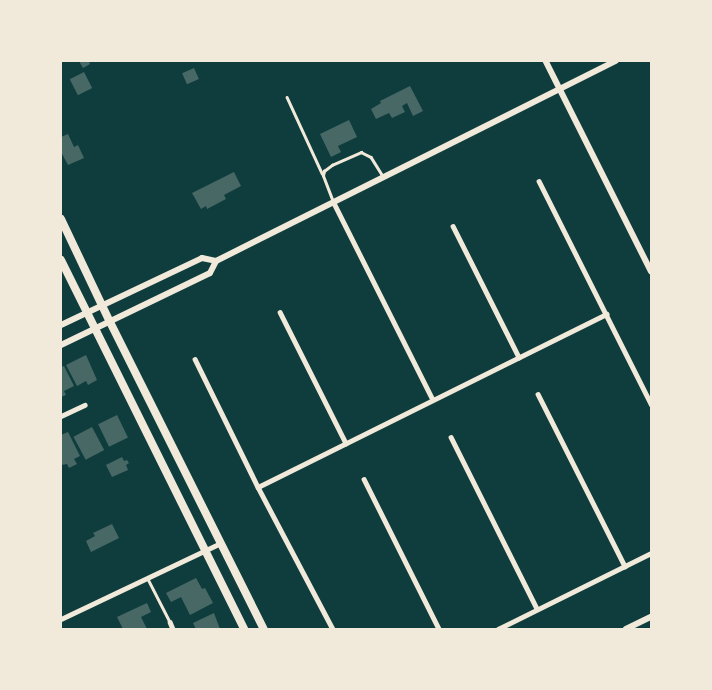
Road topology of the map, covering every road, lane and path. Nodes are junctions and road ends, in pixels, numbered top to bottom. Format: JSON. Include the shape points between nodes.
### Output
{"nodes":[{"id":1,"x":546,"y":61,"type":"edge"},
{"id":2,"x":616,"y":61,"type":"edge"},
{"id":3,"x":560,"y":90,"type":"junction"},
{"id":4,"x":287,"y":98,"type":"dead end"},
{"id":5,"x":323,"y":175,"type":"junction"},
{"id":6,"x":384,"y":178,"type":"junction"},
{"id":7,"x":539,"y":181,"type":"dead end"},
{"id":8,"x":334,"y":203,"type":"junction"},
{"id":9,"x":61,"y":219,"type":"edge"},
{"id":10,"x":453,"y":226,"type":"dead end"},
{"id":11,"x":61,"y":260,"type":"edge"},
{"id":12,"x":216,"y":261,"type":"junction"},
{"id":13,"x":651,"y":271,"type":"edge"},
{"id":14,"x":102,"y":306,"type":"junction"},
{"id":15,"x":280,"y":312,"type":"dead end"},
{"id":16,"x":86,"y":313,"type":"junction"},
{"id":17,"x":606,"y":314,"type":"junction"},
{"id":18,"x":110,"y":322,"type":"junction"},
{"id":19,"x":61,"y":325,"type":"edge"},
{"id":20,"x":94,"y":330,"type":"junction"},
{"id":21,"x":61,"y":345,"type":"edge"},
{"id":22,"x":519,"y":357,"type":"junction"},
{"id":23,"x":195,"y":358,"type":"dead end"},
{"id":24,"x":538,"y":394,"type":"dead end"},
{"id":25,"x":433,"y":400,"type":"junction"},
{"id":26,"x":651,"y":404,"type":"edge"},
{"id":27,"x":85,"y":405,"type":"dead end"},
{"id":28,"x":61,"y":416,"type":"edge"},
{"id":29,"x":451,"y":437,"type":"dead end"},
{"id":30,"x":346,"y":443,"type":"junction"},
{"id":31,"x":364,"y":479,"type":"dead end"},
{"id":32,"x":258,"y":487,"type":"junction"},
{"id":33,"x":221,"y":543,"type":"junction"},
{"id":34,"x":205,"y":551,"type":"junction"},
{"id":35,"x":651,"y":553,"type":"edge"},
{"id":36,"x":625,"y":566,"type":"junction"},
{"id":37,"x":147,"y":578,"type":"junction"},
{"id":38,"x":538,"y":610,"type":"junction"},
{"id":39,"x":651,"y":616,"type":"edge"},
{"id":40,"x":61,"y":619,"type":"edge"},
{"id":41,"x":170,"y":622,"type":"joint"},
{"id":42,"x":173,"y":629,"type":"edge"},
{"id":43,"x":244,"y":629,"type":"edge"},
{"id":44,"x":264,"y":629,"type":"edge"},
{"id":45,"x":333,"y":629,"type":"edge"},
{"id":46,"x":439,"y":629,"type":"edge"},
{"id":47,"x":498,"y":629,"type":"edge"},
{"id":48,"x":626,"y":629,"type":"edge"}],
"edges":[{"from":1,"to":3,"type":"street"},
{"from":2,"to":3,"type":"main road"},
{"from":3,"to":6,"type":"main road"},
{"from":3,"to":13,"type":"street"},
{"from":4,"to":5,"type":"lane"},
{"from":5,"to":6,"type":"lane","via":[[332,165],[362,152],[371,157]]},
{"from":5,"to":8,"type":"lane"},
{"from":6,"to":8,"type":"main road"},
{"from":7,"to":17,"type":"street"},
{"from":8,"to":12,"type":"main road"},
{"from":8,"to":25,"type":"street"},
{"from":9,"to":14,"type":"main road"},
{"from":10,"to":22,"type":"street"},
{"from":11,"to":16,"type":"main road"},
{"from":12,"to":14,"type":"main road","via":[[202,258]]},
{"from":12,"to":18,"type":"main road","via":[[210,273]]},
{"from":14,"to":16,"type":"main road"},
{"from":14,"to":18,"type":"main road"},
{"from":15,"to":30,"type":"street"},
{"from":16,"to":19,"type":"main road"},
{"from":16,"to":20,"type":"main road"},
{"from":17,"to":22,"type":"street"},
{"from":17,"to":26,"type":"street"},
{"from":18,"to":20,"type":"main road"},
{"from":18,"to":33,"type":"main road"},
{"from":20,"to":21,"type":"main road"},
{"from":20,"to":34,"type":"main road"},
{"from":22,"to":25,"type":"street"},
{"from":23,"to":32,"type":"street"},
{"from":24,"to":36,"type":"street"},
{"from":25,"to":30,"type":"street"},
{"from":27,"to":28,"type":"street"},
{"from":29,"to":38,"type":"street"},
{"from":30,"to":32,"type":"street"},
{"from":31,"to":46,"type":"street"},
{"from":32,"to":45,"type":"street"},
{"from":33,"to":34,"type":"street"},
{"from":33,"to":44,"type":"main road"},
{"from":34,"to":37,"type":"street"},
{"from":34,"to":43,"type":"main road"},
{"from":35,"to":36,"type":"street"},
{"from":36,"to":38,"type":"street"},
{"from":37,"to":40,"type":"street"},
{"from":37,"to":41,"type":"lane"},
{"from":38,"to":47,"type":"street"},
{"from":39,"to":48,"type":"street"},
{"from":41,"to":42,"type":"street"}]}
